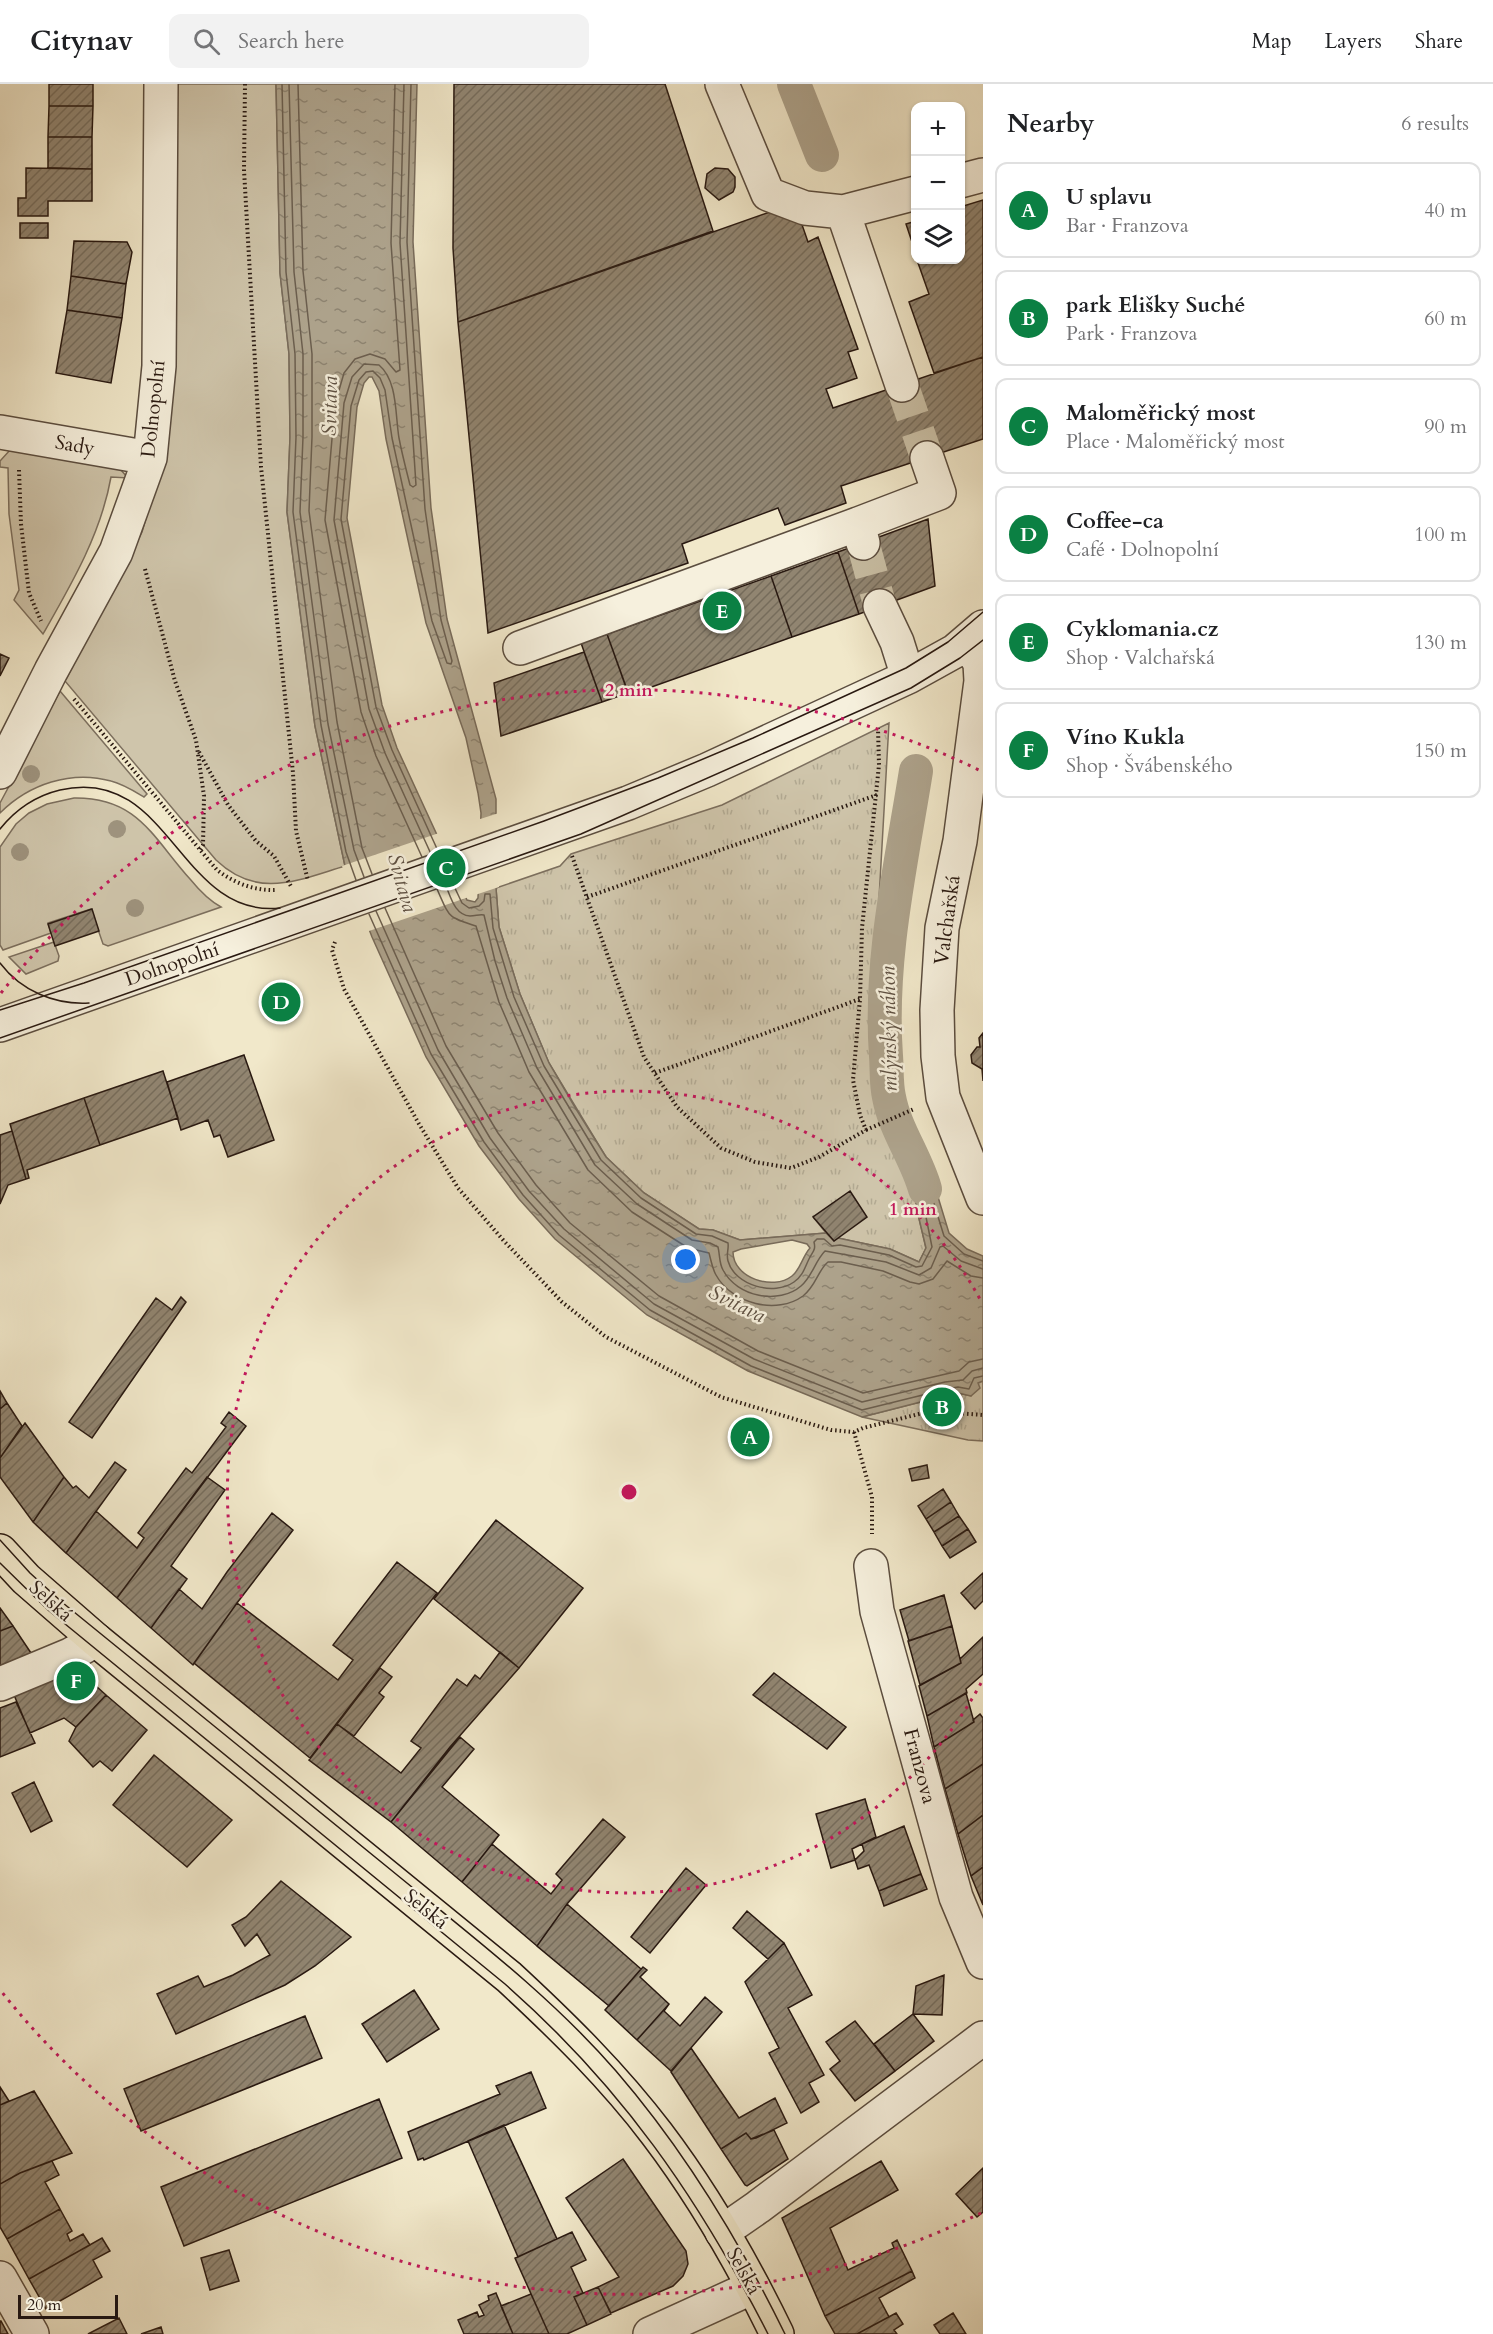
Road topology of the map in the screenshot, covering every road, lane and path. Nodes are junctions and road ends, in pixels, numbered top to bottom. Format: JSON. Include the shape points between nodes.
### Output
{"nodes":[{"id":1,"x":161,"y":84,"type":"edge"},
{"id":2,"x":245,"y":84,"type":"edge"},
{"id":3,"x":722,"y":84,"type":"edge"},
{"id":4,"x":983,"y":175,"type":"edge"},
{"id":5,"x":965,"y":180,"type":"edge"},
{"id":6,"x":911,"y":194,"type":"edge"},
{"id":7,"x":843,"y":212,"type":"junction"},
{"id":8,"x":902,"y":385,"type":"tunnel mouth"},
{"id":9,"x":0,"y":432,"type":"edge"},
{"id":10,"x":150,"y":458,"type":"junction"},
{"id":11,"x":927,"y":458,"type":"tunnel mouth"},
{"id":12,"x":19,"y":461,"type":"dead end"},
{"id":13,"x":131,"y":514,"type":"junction"},
{"id":14,"x":880,"y":606,"type":"tunnel mouth"},
{"id":15,"x":43,"y":627,"type":"dead end"},
{"id":16,"x":975,"y":634,"type":"edge"},
{"id":17,"x":520,"y":648,"type":"dead end"},
{"id":18,"x":908,"y":676,"type":"junction"},
{"id":19,"x":69,"y":694,"type":"dead end"},
{"id":20,"x":878,"y":721,"type":"dead end"},
{"id":21,"x":197,"y":749,"type":"junction"},
{"id":22,"x":0,"y":772,"type":"edge"},
{"id":23,"x":877,"y":795,"type":"junction"},
{"id":24,"x":560,"y":844,"type":"junction"},
{"id":25,"x":200,"y":850,"type":"junction"},
{"id":26,"x":293,"y":889,"type":"junction"},
{"id":27,"x":587,"y":897,"type":"junction"},
{"id":28,"x":338,"y":936,"type":"dead end"},
{"id":29,"x":860,"y":999,"type":"junction"},
{"id":30,"x":0,"y":1025,"type":"edge"},
{"id":31,"x":655,"y":1073,"type":"junction"},
{"id":32,"x":920,"y":1107,"type":"dead end"},
{"id":33,"x":867,"y":1129,"type":"junction"},
{"id":34,"x":983,"y":1198,"type":"edge"},
{"id":35,"x":983,"y":1415,"type":"edge"},
{"id":36,"x":854,"y":1432,"type":"junction"},
{"id":37,"x":0,"y":1551,"type":"edge"},
{"id":38,"x":871,"y":1566,"type":"joint"},
{"id":39,"x":96,"y":1640,"type":"junction"},
{"id":40,"x":0,"y":1684,"type":"edge"},
{"id":41,"x":983,"y":1962,"type":"edge"},
{"id":42,"x":983,"y":2037,"type":"edge"},
{"id":43,"x":722,"y":2232,"type":"junction"},
{"id":44,"x":0,"y":2278,"type":"edge"},
{"id":45,"x":753,"y":2287,"type":"junction"},
{"id":46,"x":32,"y":2334,"type":"edge"},
{"id":47,"x":650,"y":2334,"type":"edge"},
{"id":48,"x":777,"y":2334,"type":"edge"}],
"edges":[{"from":1,"to":10,"type":"street","name":"Dolnopolní","via":[[159,366]]},
{"from":2,"to":26,"type":"path","via":[[244,170],[261,467],[296,831],[309,884]]},
{"from":3,"to":7,"type":"street","via":[[768,194],[805,208]]},
{"from":4,"to":5,"type":"street"},
{"from":6,"to":7,"type":"street"},
{"from":7,"to":8,"type":"street"},
{"from":9,"to":10,"type":"street","name":"Sady"},
{"from":10,"to":13,"type":"street","name":"Dolnopolní"},
{"from":11,"to":17,"type":"street","via":[[939,493],[860,534]]},
{"from":12,"to":15,"type":"path","via":[[29,593]]},
{"from":13,"to":21,"type":"path"},
{"from":13,"to":22,"type":"street","name":"Dolnopolní","via":[[116,552]]},
{"from":14,"to":18,"type":"street"},
{"from":16,"to":18,"type":"street","name":"Valchařská","via":[[955,651]]},
{"from":16,"to":34,"type":"street","name":"Valchařská","via":[[981,681],[960,841],[942,928],[937,1010],[943,1097]]},
{"from":18,"to":24,"type":"street","name":"Valchařská"},
{"from":19,"to":25,"type":"path"},
{"from":20,"to":23,"type":"path"},
{"from":21,"to":25,"type":"path","via":[[204,796]]},
{"from":21,"to":26,"type":"path","via":[[228,805],[256,841],[274,856]]},
{"from":23,"to":27,"type":"path"},
{"from":23,"to":29,"type":"path","via":[[862,928]]},
{"from":24,"to":27,"type":"path"},
{"from":24,"to":30,"type":"street","name":"Dolnopolní","via":[[344,904]]},
{"from":25,"to":26,"type":"path","via":[[217,870],[235,882],[271,890]]},
{"from":27,"to":31,"type":"path","via":[[644,1057]]},
{"from":28,"to":36,"type":"path","via":[[332,950],[344,988],[458,1188],[562,1302],[606,1337],[721,1397],[831,1430]]},
{"from":29,"to":31,"type":"path"},
{"from":29,"to":33,"type":"path","via":[[853,1080]]},
{"from":31,"to":33,"type":"path","via":[[677,1107],[721,1148],[755,1162],[791,1167],[819,1157]]},
{"from":32,"to":33,"type":"path"},
{"from":35,"to":36,"type":"path","via":[[931,1411]]},
{"from":36,"to":38,"type":"path","via":[[872,1497]]},
{"from":37,"to":39,"type":"main road","name":"Selská"},
{"from":38,"to":41,"type":"street","name":"Franzova","via":[[877,1611],[956,1897]]},
{"from":39,"to":40,"type":"street"},
{"from":39,"to":43,"type":"main road","name":"Selská","via":[[509,1977],[560,2023],[657,2133]]},
{"from":42,"to":43,"type":"street"},
{"from":43,"to":45,"type":"main road","name":"Selská"},
{"from":44,"to":46,"type":"street"},
{"from":45,"to":47,"type":"street"},
{"from":45,"to":48,"type":"main road","name":"Selská"}]}
